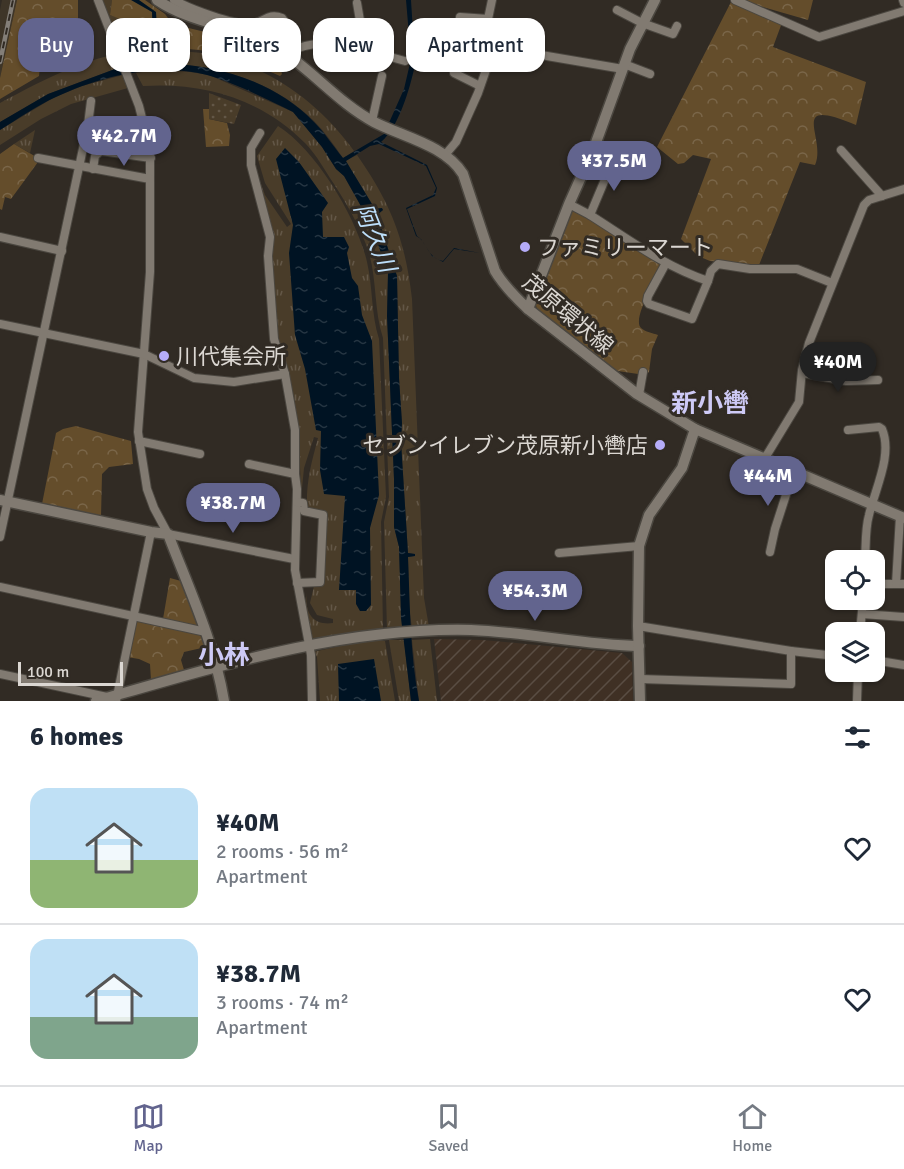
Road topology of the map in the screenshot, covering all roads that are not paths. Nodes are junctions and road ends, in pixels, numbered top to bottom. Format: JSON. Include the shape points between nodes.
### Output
{"nodes":[{"id":1,"x":98,"y":0,"type":"edge"},
{"id":2,"x":157,"y":0,"type":"edge"},
{"id":3,"x":174,"y":0,"type":"edge"},
{"id":4,"x":492,"y":0,"type":"edge"},
{"id":5,"x":655,"y":0,"type":"edge"},
{"id":6,"x":735,"y":0,"type":"edge"},
{"id":7,"x":357,"y":3,"type":"dead end"},
{"id":8,"x":617,"y":10,"type":"dead end"},
{"id":9,"x":904,"y":11,"type":"edge"},
{"id":10,"x":226,"y":18,"type":"edge"},
{"id":11,"x":266,"y":18,"type":"edge"},
{"id":12,"x":282,"y":18,"type":"edge"},
{"id":13,"x":360,"y":18,"type":"edge"},
{"id":14,"x":202,"y":20,"type":"edge"},
{"id":15,"x":642,"y":23,"type":"junction"},
{"id":16,"x":677,"y":26,"type":"dead end"},
{"id":17,"x":394,"y":58,"type":"edge"},
{"id":18,"x":405,"y":61,"type":"dead end"},
{"id":19,"x":301,"y":67,"type":"edge"},
{"id":20,"x":624,"y":67,"type":"junction"},
{"id":21,"x":650,"y":74,"type":"dead end"},
{"id":22,"x":382,"y":76,"type":"dead end"},
{"id":23,"x":480,"y":86,"type":"junction"},
{"id":24,"x":91,"y":101,"type":"dead end"},
{"id":25,"x":372,"y":121,"type":"junction"},
{"id":26,"x":260,"y":133,"type":"dead end"},
{"id":27,"x":594,"y":148,"type":"junction"},
{"id":28,"x":841,"y":150,"type":"dead end"},
{"id":29,"x":445,"y":155,"type":"junction"},
{"id":30,"x":38,"y":158,"type":"dead end"},
{"id":31,"x":151,"y":158,"type":"junction"},
{"id":32,"x":79,"y":167,"type":"junction"},
{"id":33,"x":93,"y":169,"type":"junction"},
{"id":34,"x":150,"y":179,"type":"junction"},
{"id":35,"x":904,"y":189,"type":"edge"},
{"id":36,"x":882,"y":195,"type":"junction"},
{"id":37,"x":569,"y":204,"type":"junction"},
{"id":38,"x":590,"y":215,"type":"junction"},
{"id":39,"x":0,"y":237,"type":"edge"},
{"id":40,"x":62,"y":251,"type":"junction"},
{"id":41,"x":666,"y":263,"type":"junction"},
{"id":42,"x":708,"y":281,"type":"junction"},
{"id":43,"x":832,"y":283,"type":"junction"},
{"id":44,"x":528,"y":309,"type":"junction"},
{"id":45,"x":0,"y":324,"type":"edge"},
{"id":46,"x":44,"y":333,"type":"junction"},
{"id":47,"x":144,"y":354,"type":"junction"},
{"id":48,"x":643,"y":372,"type":"dead end"},
{"id":49,"x":802,"y":373,"type":"junction"},
{"id":50,"x":285,"y":374,"type":"junction"},
{"id":51,"x":878,"y":380,"type":"dead end"},
{"id":52,"x":639,"y":395,"type":"junction"},
{"id":53,"x":695,"y":429,"type":"junction"},
{"id":54,"x":848,"y":430,"type":"dead end"},
{"id":55,"x":139,"y":441,"type":"junction"},
{"id":56,"x":200,"y":454,"type":"dead end"},
{"id":57,"x":765,"y":458,"type":"junction"},
{"id":58,"x":249,"y":464,"type":"dead end"},
{"id":59,"x":794,"y":470,"type":"junction"},
{"id":60,"x":295,"y":474,"type":"junction"},
{"id":61,"x":4,"y":500,"type":"edge"},
{"id":62,"x":297,"y":502,"type":"junction"},
{"id":63,"x":872,"y":503,"type":"junction"},
{"id":64,"x":902,"y":517,"type":"edge"},
{"id":65,"x":151,"y":532,"type":"junction"},
{"id":66,"x":168,"y":534,"type":"junction"},
{"id":67,"x":0,"y":537,"type":"edge"},
{"id":68,"x":639,"y":546,"type":"junction"},
{"id":69,"x":866,"y":550,"type":"edge"},
{"id":70,"x":770,"y":552,"type":"dead end"},
{"id":71,"x":560,"y":553,"type":"dead end"},
{"id":72,"x":294,"y":560,"type":"junction"},
{"id":73,"x":297,"y":583,"type":"junction"},
{"id":74,"x":900,"y":584,"type":"edge"},
{"id":75,"x":0,"y":587,"type":"edge"},
{"id":76,"x":862,"y":610,"type":"edge"},
{"id":77,"x":862,"y":614,"type":"junction"},
{"id":78,"x":133,"y":615,"type":"junction"},
{"id":79,"x":904,"y":617,"type":"edge"},
{"id":80,"x":861,"y":622,"type":"edge"},
{"id":81,"x":638,"y":626,"type":"junction"},
{"id":82,"x":206,"y":632,"type":"junction"},
{"id":83,"x":309,"y":646,"type":"junction"},
{"id":84,"x":639,"y":646,"type":"junction"},
{"id":85,"x":791,"y":651,"type":"junction"},
{"id":86,"x":825,"y":655,"type":"edge"},
{"id":87,"x":885,"y":662,"type":"edge"},
{"id":88,"x":904,"y":665,"type":"edge"},
{"id":89,"x":218,"y":667,"type":"junction"},
{"id":90,"x":0,"y":674,"type":"edge"},
{"id":91,"x":640,"y":679,"type":"junction"},
{"id":92,"x":858,"y":682,"type":"edge"},
{"id":93,"x":114,"y":698,"type":"edge"},
{"id":94,"x":96,"y":701,"type":"edge"},
{"id":95,"x":224,"y":701,"type":"edge"},
{"id":96,"x":312,"y":701,"type":"edge"},
{"id":97,"x":640,"y":701,"type":"edge"},
{"id":98,"x":857,"y":701,"type":"edge"}],
"edges":[{"from":1,"to":31,"type":"street","via":[[132,88]]},
{"from":2,"to":14,"type":"street","name":"茂原環状線"},
{"from":3,"to":10,"type":"street"},
{"from":4,"to":23,"type":"street","via":[[488,19],[460,17],[454,73]]},
{"from":5,"to":15,"type":"street"},
{"from":6,"to":9,"type":"street","via":[[819,37]]},
{"from":7,"to":13,"type":"street"},
{"from":8,"to":15,"type":"street"},
{"from":11,"to":12,"type":"street"},
{"from":15,"to":16,"type":"street","via":[[673,34]]},
{"from":15,"to":20,"type":"street"},
{"from":17,"to":18,"type":"street"},
{"from":19,"to":25,"type":"street","name":"茂原環状線"},
{"from":20,"to":21,"type":"street"},
{"from":20,"to":23,"type":"street","via":[[494,47]]},
{"from":20,"to":27,"type":"street"},
{"from":22,"to":25,"type":"street"},
{"from":23,"to":29,"type":"street","via":[[456,142]]},
{"from":24,"to":32,"type":"street"},
{"from":25,"to":29,"type":"street","name":"茂原環状線"},
{"from":26,"to":50,"type":"street","via":[[251,148],[251,165],[270,237],[274,339]]},
{"from":27,"to":37,"type":"street"},
{"from":27,"to":38,"type":"street","via":[[614,158]]},
{"from":28,"to":36,"type":"street"},
{"from":29,"to":44,"type":"street","name":"茂原環状線","via":[[463,174],[495,271],[511,294]]},
{"from":30,"to":32,"type":"street"},
{"from":31,"to":33,"type":"street","via":[[101,151],[95,156]]},
{"from":31,"to":34,"type":"street"},
{"from":32,"to":33,"type":"street"},
{"from":32,"to":40,"type":"street"},
{"from":33,"to":34,"type":"street"},
{"from":34,"to":47,"type":"street","via":[[150,272]]},
{"from":35,"to":36,"type":"street"},
{"from":36,"to":43,"type":"street","via":[[864,206]]},
{"from":37,"to":38,"type":"street"},
{"from":37,"to":44,"type":"street"},
{"from":38,"to":41,"type":"street"},
{"from":39,"to":40,"type":"street"},
{"from":40,"to":46,"type":"street"},
{"from":41,"to":42,"type":"street"},
{"from":41,"to":42,"type":"street","via":[[648,296],[649,304],[692,319]]},
{"from":42,"to":43,"type":"street","via":[[718,264],[803,270]]},
{"from":43,"to":49,"type":"street"},
{"from":44,"to":52,"type":"street","name":"茂原環状線"},
{"from":45,"to":46,"type":"street"},
{"from":46,"to":47,"type":"street"},
{"from":46,"to":61,"type":"street"},
{"from":47,"to":50,"type":"street","via":[[194,378],[207,380],[234,382]]},
{"from":47,"to":55,"type":"street"},
{"from":48,"to":52,"type":"street"},
{"from":49,"to":51,"type":"street","via":[[846,381]]},
{"from":49,"to":57,"type":"street","via":[[799,402]]},
{"from":50,"to":60,"type":"street","via":[[295,430]]},
{"from":52,"to":53,"type":"street","name":"茂原環状線"},
{"from":53,"to":57,"type":"street","name":"茂原環状線"},
{"from":53,"to":68,"type":"street","via":[[682,468],[649,514]]},
{"from":54,"to":63,"type":"street","via":[[879,427],[884,432],[884,464]]},
{"from":55,"to":56,"type":"street"},
{"from":55,"to":66,"type":"street","via":[[147,489]]},
{"from":57,"to":59,"type":"street","name":"茂原環状線"},
{"from":58,"to":60,"type":"street"},
{"from":59,"to":63,"type":"street","name":"茂原環状線"},
{"from":59,"to":70,"type":"street"},
{"from":60,"to":62,"type":"street"},
{"from":61,"to":65,"type":"street"},
{"from":61,"to":67,"type":"street"},
{"from":62,"to":72,"type":"street"},
{"from":62,"to":73,"type":"street","via":[[303,503],[304,511],[323,515],[320,582]]},
{"from":63,"to":64,"type":"street","name":"茂原環状線"},
{"from":63,"to":69,"type":"street"},
{"from":64,"to":74,"type":"street"},
{"from":65,"to":66,"type":"street"},
{"from":65,"to":78,"type":"street"},
{"from":66,"to":72,"type":"street"},
{"from":66,"to":82,"type":"street"},
{"from":68,"to":71,"type":"street"},
{"from":68,"to":81,"type":"street"},
{"from":72,"to":73,"type":"street"},
{"from":73,"to":83,"type":"street"},
{"from":75,"to":78,"type":"street"},
{"from":76,"to":77,"type":"street"},
{"from":77,"to":79,"type":"street"},
{"from":77,"to":80,"type":"street"},
{"from":78,"to":82,"type":"street"},
{"from":78,"to":93,"type":"street"},
{"from":81,"to":84,"type":"street"},
{"from":81,"to":85,"type":"street"},
{"from":82,"to":89,"type":"street"},
{"from":83,"to":84,"type":"street","via":[[388,633],[481,631]]},
{"from":83,"to":89,"type":"street"},
{"from":83,"to":96,"type":"street"},
{"from":84,"to":91,"type":"street"},
{"from":85,"to":86,"type":"street"},
{"from":85,"to":91,"type":"street","via":[[791,684]]},
{"from":87,"to":88,"type":"street"},
{"from":89,"to":93,"type":"street"},
{"from":89,"to":95,"type":"street"},
{"from":90,"to":93,"type":"street"},
{"from":91,"to":97,"type":"street"},
{"from":92,"to":98,"type":"street"},
{"from":93,"to":94,"type":"street"}]}
